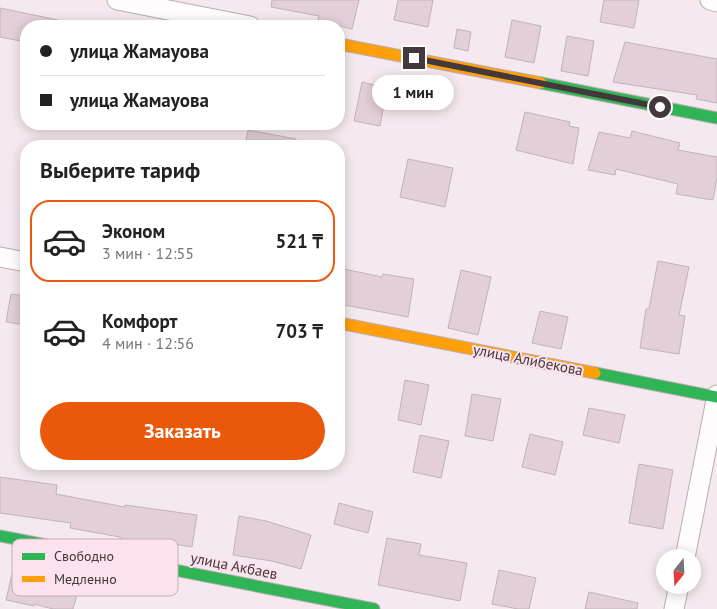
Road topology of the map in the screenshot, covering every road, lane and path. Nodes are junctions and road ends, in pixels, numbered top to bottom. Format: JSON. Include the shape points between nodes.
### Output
{"nodes":[{"id":1,"x":117,"y":0,"type":"edge"},
{"id":2,"x":710,"y":0,"type":"edge"},
{"id":3,"x":717,"y":2,"type":"edge"},
{"id":4,"x":219,"y":20,"type":"edge"},
{"id":5,"x":345,"y":45,"type":"edge"},
{"id":6,"x":717,"y":118,"type":"edge"},
{"id":7,"x":0,"y":257,"type":"edge"},
{"id":8,"x":20,"y":261,"type":"edge"},
{"id":9,"x":345,"y":324,"type":"edge"},
{"id":10,"x":717,"y":396,"type":"edge"},
{"id":11,"x":0,"y":536,"type":"edge"},
{"id":12,"x":15,"y":539,"type":"edge"},
{"id":13,"x":687,"y":549,"type":"edge"},
{"id":14,"x":178,"y":571,"type":"edge"},
{"id":15,"x":677,"y":594,"type":"edge"},
{"id":16,"x":374,"y":609,"type":"edge"},
{"id":17,"x":674,"y":609,"type":"edge"}],
"edges":[{"from":1,"to":4,"type":"street"},
{"from":2,"to":3,"type":"street"},
{"from":5,"to":6,"type":"street"},
{"from":7,"to":8,"type":"street"},
{"from":9,"to":10,"type":"street","name":"улица Алибекова"},
{"from":10,"to":13,"type":"street"},
{"from":11,"to":12,"type":"street","name":"улица Акбаев"},
{"from":14,"to":16,"type":"street","name":"улица Акбаев"},
{"from":15,"to":17,"type":"street"}]}
